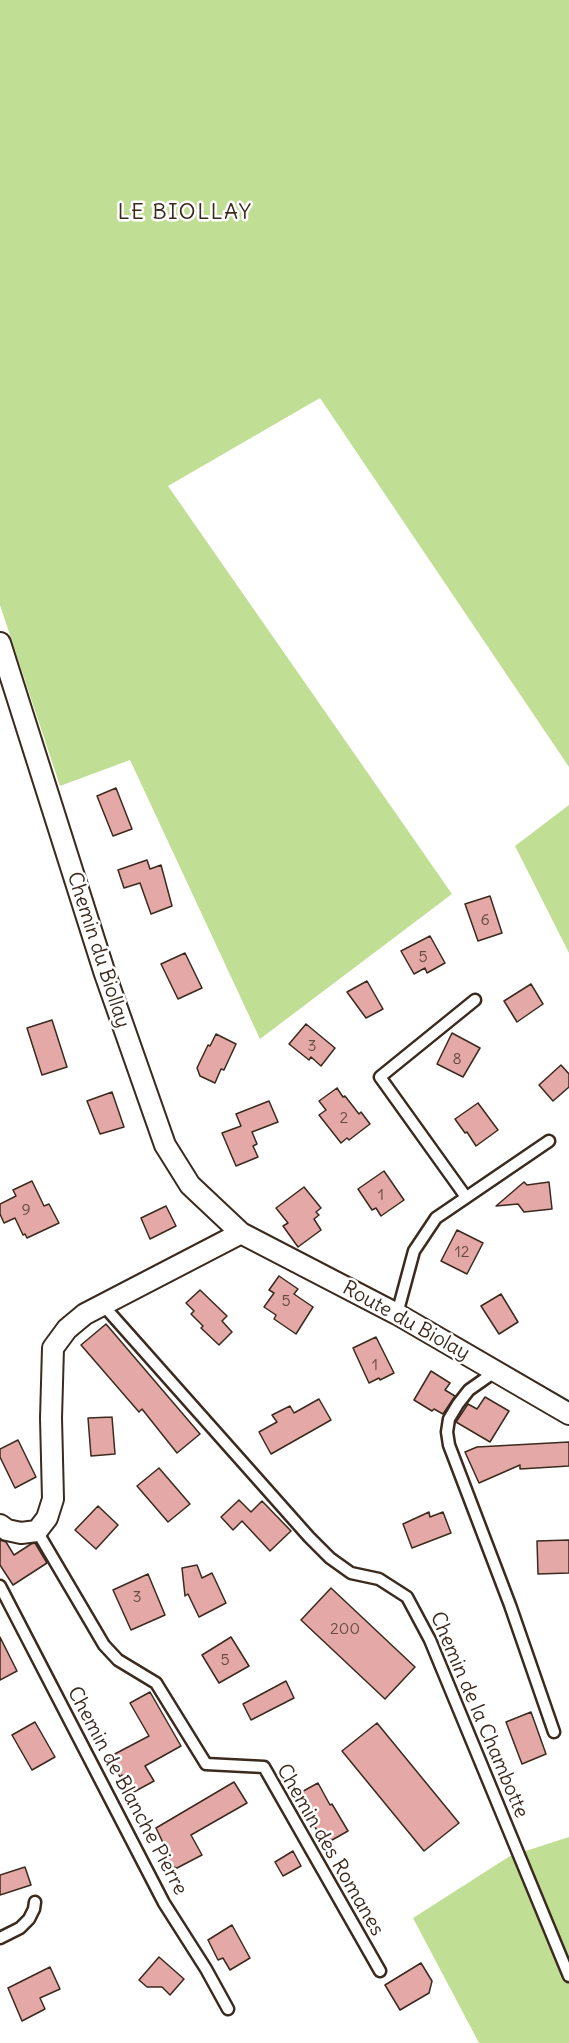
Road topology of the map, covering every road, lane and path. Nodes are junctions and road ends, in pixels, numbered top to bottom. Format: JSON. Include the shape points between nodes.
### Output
{"nodes":[{"id":1,"x":0,"y":643,"type":"edge"},
{"id":2,"x":475,"y":1000,"type":"dead end"},
{"id":3,"x":549,"y":1141,"type":"dead end"},
{"id":4,"x":466,"y":1197,"type":"junction"},
{"id":5,"x":241,"y":1233,"type":"junction"},
{"id":6,"x":103,"y":1305,"type":"junction"},
{"id":7,"x":397,"y":1314,"type":"junction"},
{"id":8,"x":496,"y":1371,"type":"junction"},
{"id":9,"x":569,"y":1414,"type":"edge"},
{"id":10,"x":0,"y":1525,"type":"edge"},
{"id":11,"x":37,"y":1531,"type":"junction"},
{"id":12,"x":0,"y":1586,"type":"edge"},
{"id":13,"x":554,"y":1732,"type":"dead end"},
{"id":14,"x":34,"y":1902,"type":"dead end"},
{"id":15,"x":0,"y":1938,"type":"edge"},
{"id":16,"x":380,"y":1971,"type":"dead end"},
{"id":17,"x":569,"y":1976,"type":"edge"},
{"id":18,"x":228,"y":2009,"type":"dead end"}],
"edges":[{"from":1,"to":5,"type":"street","name":"Chemin du Biollay","via":[[105,974],[165,1145],[190,1185]]},
{"from":2,"to":4,"type":"lane","via":[[380,1077]]},
{"from":3,"to":4,"type":"lane"},
{"from":4,"to":7,"type":"lane","via":[[436,1218],[414,1251]]},
{"from":5,"to":6,"type":"street"},
{"from":5,"to":7,"type":"street","name":"Route du Biolay"},
{"from":6,"to":11,"type":"street","via":[[67,1329],[53,1348],[53,1499],[47,1518]]},
{"from":6,"to":17,"type":"lane","name":"Chemin de la Chambotte","via":[[330,1558],[351,1573],[379,1579],[407,1597],[430,1640]]},
{"from":7,"to":8,"type":"street","name":"Route du Biolay"},
{"from":8,"to":9,"type":"street","name":"Route du Biolay"},
{"from":8,"to":13,"type":"lane","via":[[469,1390],[449,1419],[447,1432]]},
{"from":10,"to":11,"type":"street","via":[[21,1533]]},
{"from":11,"to":16,"type":"lane","name":"Chemin des Romanes","via":[[104,1645],[118,1660],[156,1683],[206,1764],[264,1767]]},
{"from":12,"to":18,"type":"lane","name":"Chemin de Blanche Pierre","via":[[164,1904]]},
{"from":14,"to":15,"type":"lane","via":[[29,1919]]}]}
